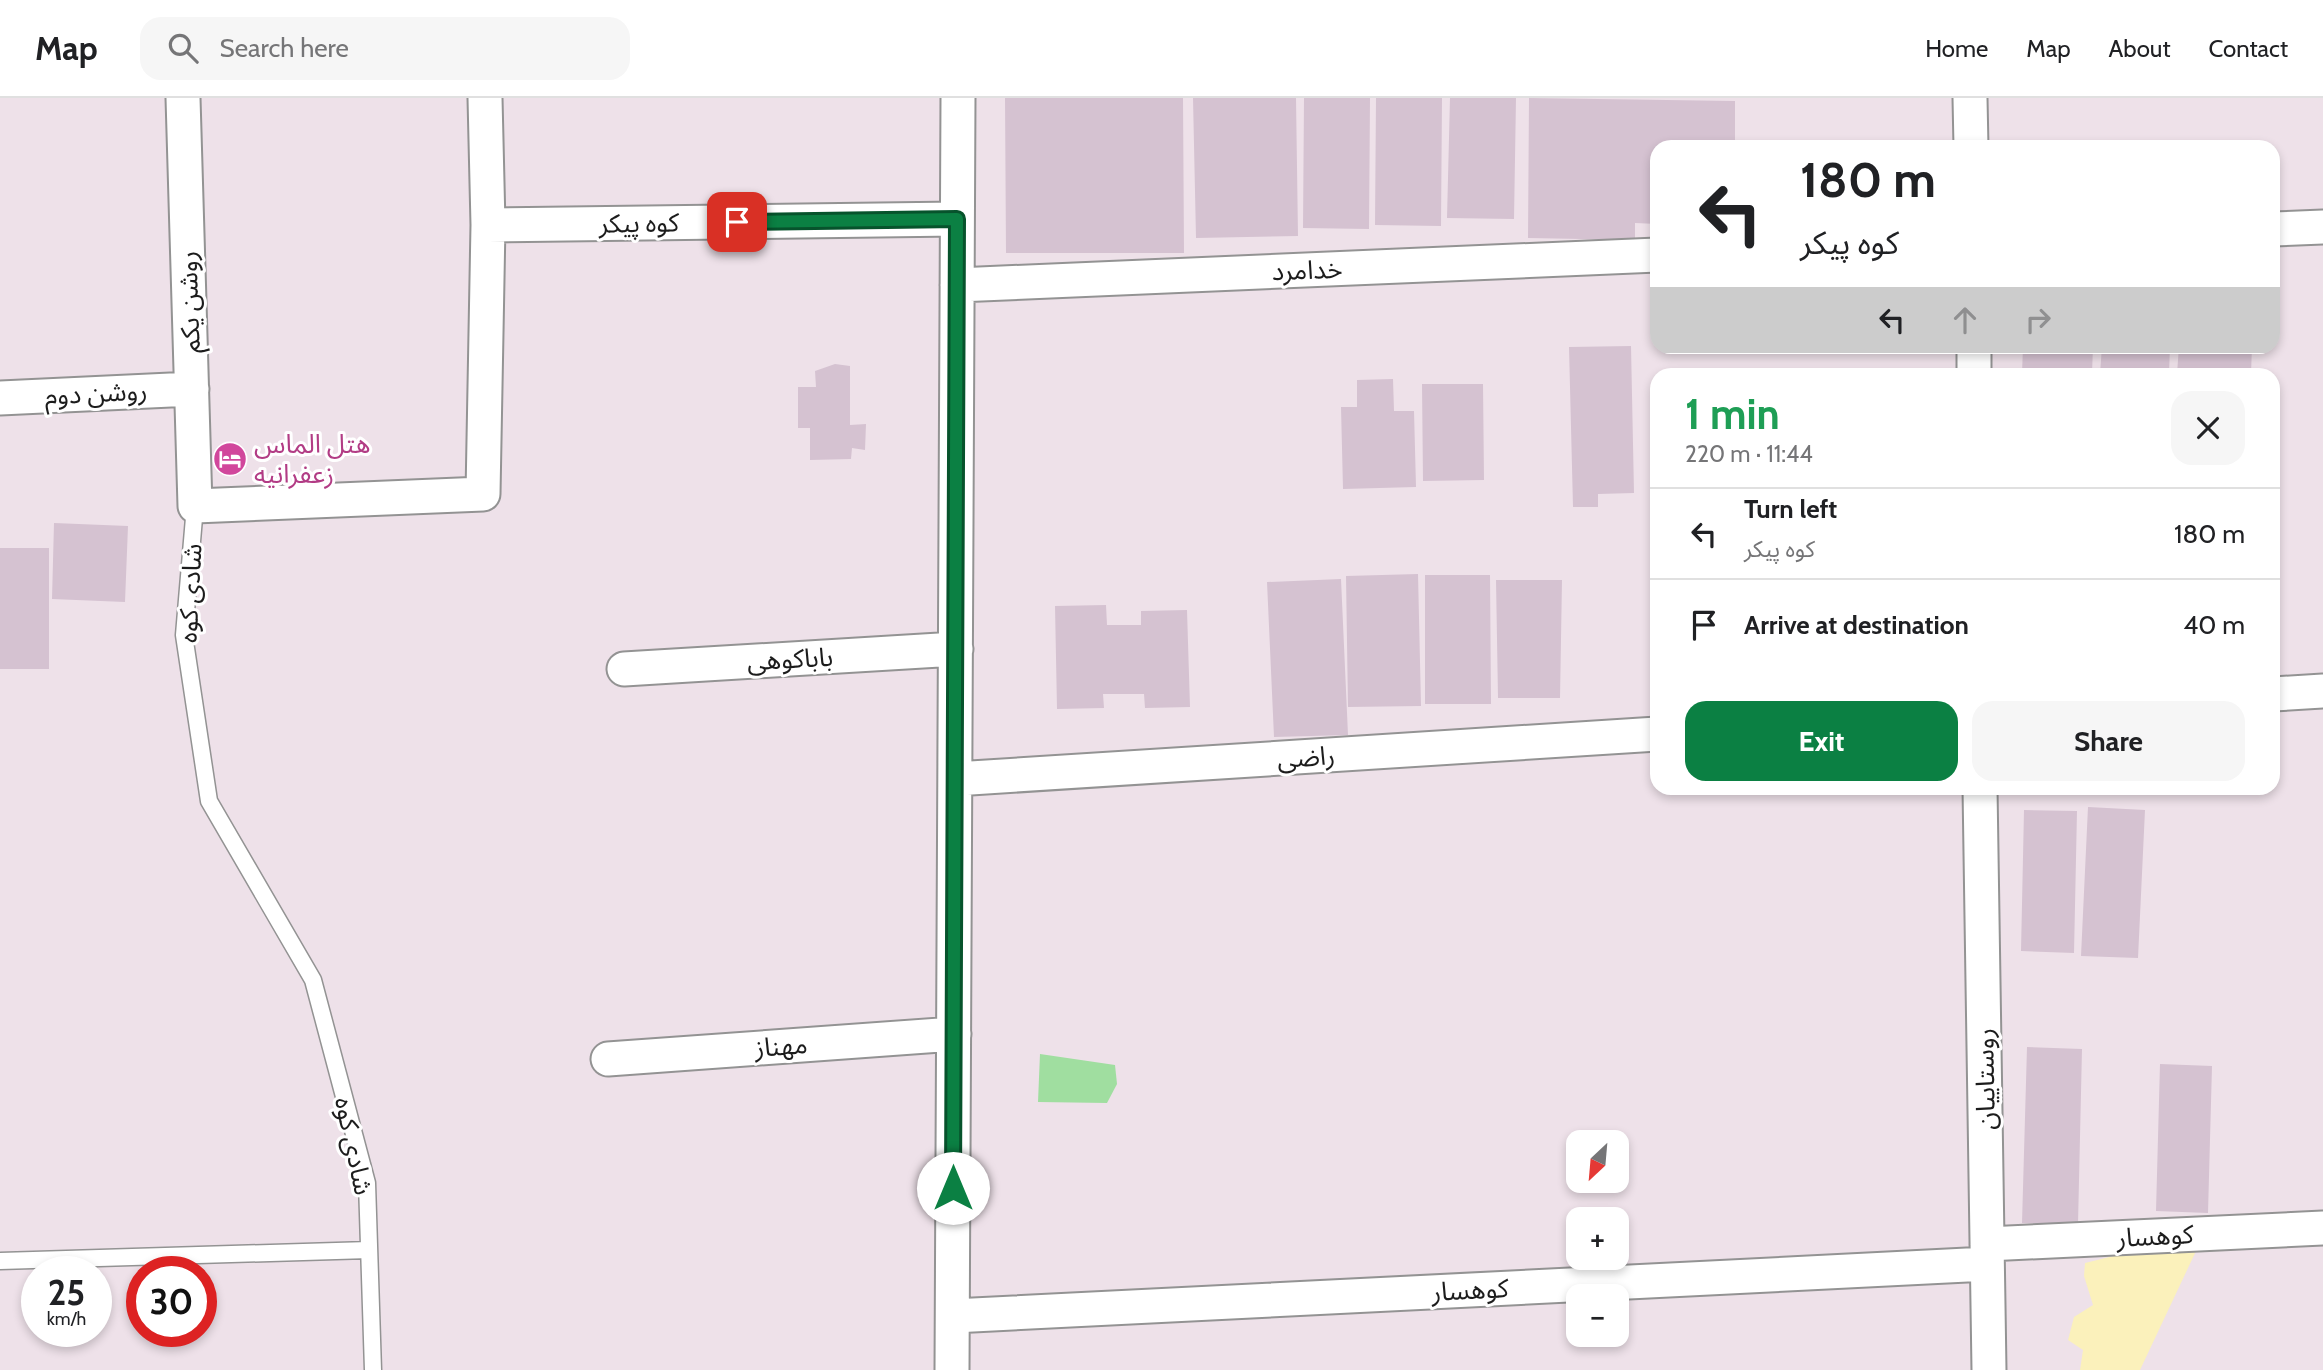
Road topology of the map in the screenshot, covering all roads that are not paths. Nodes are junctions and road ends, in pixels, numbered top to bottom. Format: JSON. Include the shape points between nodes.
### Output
{"nodes":[{"id":1,"x":183,"y":98,"type":"edge"},
{"id":2,"x":485,"y":98,"type":"edge"},
{"id":3,"x":958,"y":98,"type":"edge"},
{"id":4,"x":1970,"y":98,"type":"edge"},
{"id":5,"x":1971,"y":140,"type":"edge"},
{"id":6,"x":957,"y":219,"type":"junction"},
{"id":7,"x":488,"y":225,"type":"junction"},
{"id":8,"x":2323,"y":227,"type":"edge"},
{"id":9,"x":2280,"y":229,"type":"edge"},
{"id":10,"x":1650,"y":256,"type":"edge"},
{"id":11,"x":957,"y":285,"type":"junction"},
{"id":12,"x":192,"y":389,"type":"junction"},
{"id":13,"x":0,"y":398,"type":"edge"},
{"id":14,"x":195,"y":506,"type":"junction"},
{"id":15,"x":956,"y":649,"type":"junction"},
{"id":16,"x":624,"y":669,"type":"dead end"},
{"id":17,"x":2323,"y":691,"type":"edge"},
{"id":18,"x":2280,"y":694,"type":"edge"},
{"id":19,"x":1650,"y":734,"type":"edge"},
{"id":20,"x":955,"y":779,"type":"junction"},
{"id":21,"x":1980,"y":795,"type":"edge"},
{"id":22,"x":954,"y":1034,"type":"junction"},
{"id":23,"x":608,"y":1059,"type":"dead end"},
{"id":24,"x":2323,"y":1228,"type":"edge"},
{"id":25,"x":369,"y":1250,"type":"junction"},
{"id":26,"x":1987,"y":1254,"type":"junction"},
{"id":27,"x":0,"y":1261,"type":"edge"},
{"id":28,"x":953,"y":1316,"type":"junction"},
{"id":29,"x":373,"y":1370,"type":"edge"},
{"id":30,"x":952,"y":1370,"type":"edge"},
{"id":31,"x":1989,"y":1370,"type":"edge"}],
"edges":[{"from":1,"to":12,"type":"street","name":"روشن یکم"},
{"from":2,"to":7,"type":"street","name":"شادی کوه"},
{"from":3,"to":6,"type":"street"},
{"from":4,"to":5,"type":"street"},
{"from":6,"to":7,"type":"street","name":"کوه پیکر"},
{"from":6,"to":11,"type":"street"},
{"from":7,"to":14,"type":"street","name":"شادی کوه","via":[[483,495]]},
{"from":8,"to":9,"type":"street"},
{"from":10,"to":11,"type":"street","name":"خدامرد"},
{"from":11,"to":15,"type":"street"},
{"from":12,"to":13,"type":"street","name":"روشن دوم"},
{"from":12,"to":14,"type":"street","name":"روشن یکم"},
{"from":14,"to":25,"type":"lane","name":"شادی کوه","via":[[184,635],[209,801],[313,980],[367,1183]]},
{"from":15,"to":16,"type":"street","name":"باباکوهی"},
{"from":15,"to":20,"type":"street"},
{"from":17,"to":18,"type":"street"},
{"from":19,"to":20,"type":"street","name":"راضی"},
{"from":20,"to":22,"type":"street"},
{"from":21,"to":26,"type":"street","name":"روستاییان"},
{"from":22,"to":23,"type":"street","name":"مهناز"},
{"from":22,"to":28,"type":"street"},
{"from":24,"to":26,"type":"street","name":"کوهسار"},
{"from":25,"to":27,"type":"lane"},
{"from":25,"to":29,"type":"lane","name":"شادی کوه"},
{"from":26,"to":28,"type":"street","name":"کوهسار"},
{"from":26,"to":31,"type":"street","name":"روستاییان"},
{"from":28,"to":30,"type":"street"}]}
